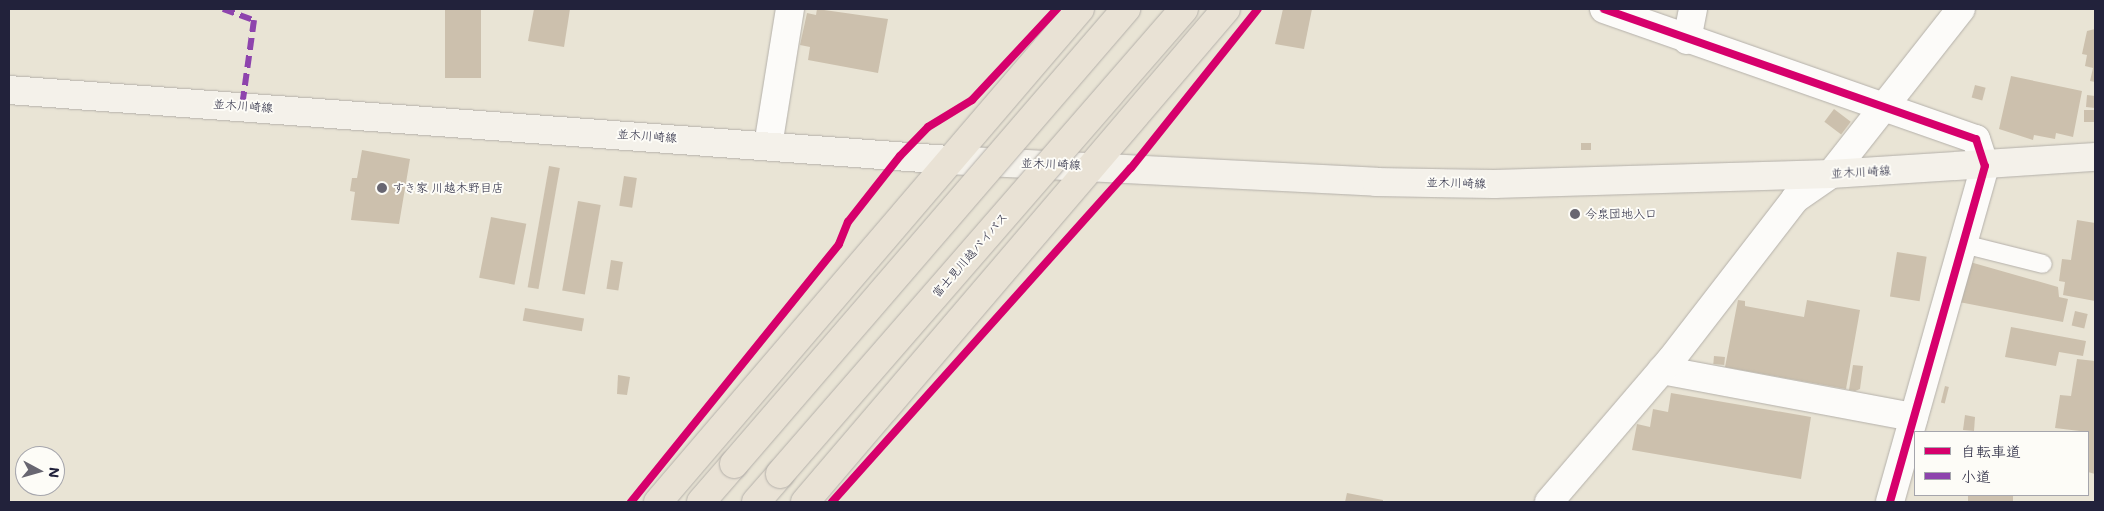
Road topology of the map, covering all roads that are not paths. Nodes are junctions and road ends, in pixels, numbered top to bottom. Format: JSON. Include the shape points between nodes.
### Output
{"nodes":[{"id":1,"x":790,"y":9,"type":"edge"},
{"id":2,"x":1080,"y":9,"type":"edge"},
{"id":3,"x":1126,"y":9,"type":"edge"},
{"id":4,"x":1184,"y":9,"type":"edge"},
{"id":5,"x":1226,"y":9,"type":"edge"},
{"id":6,"x":1604,"y":9,"type":"edge"},
{"id":7,"x":1693,"y":9,"type":"edge"},
{"id":8,"x":1960,"y":9,"type":"edge"},
{"id":9,"x":1687,"y":40,"type":"junction"},
{"id":10,"x":9,"y":90,"type":"edge"},
{"id":11,"x":1882,"y":105,"type":"junction"},
{"id":12,"x":768,"y":146,"type":"junction"},
{"id":13,"x":2095,"y":157,"type":"edge"},
{"id":14,"x":948,"y":160,"type":"junction"},
{"id":15,"x":1088,"y":166,"type":"junction"},
{"id":16,"x":1986,"y":166,"type":"junction"},
{"id":17,"x":1831,"y":174,"type":"junction"},
{"id":18,"x":1963,"y":244,"type":"junction"},
{"id":19,"x":2043,"y":264,"type":"dead end"},
{"id":20,"x":1662,"y":370,"type":"junction"},
{"id":21,"x":1914,"y":417,"type":"junction"},
{"id":22,"x":658,"y":502,"type":"edge"},
{"id":23,"x":701,"y":502,"type":"edge"},
{"id":24,"x":756,"y":502,"type":"edge"},
{"id":25,"x":805,"y":502,"type":"edge"},
{"id":26,"x":1549,"y":502,"type":"edge"},
{"id":27,"x":1890,"y":502,"type":"edge"}],
"edges":[{"from":1,"to":12,"type":"street"},
{"from":2,"to":14,"type":"highway"},
{"from":3,"to":23,"type":"highway","bridge":true},
{"from":4,"to":24,"type":"highway","name":"富士見川越バイパス","bridge":true},
{"from":5,"to":15,"type":"highway"},
{"from":6,"to":9,"type":"street"},
{"from":7,"to":9,"type":"street"},
{"from":8,"to":11,"type":"street"},
{"from":9,"to":11,"type":"street"},
{"from":10,"to":12,"type":"main road","name":"並木川崎線"},
{"from":11,"to":16,"type":"street","via":[[1976,139]]},
{"from":11,"to":17,"type":"street"},
{"from":12,"to":14,"type":"main road","name":"並木川崎線"},
{"from":13,"to":16,"type":"main road","name":"並木川崎線"},
{"from":14,"to":15,"type":"main road","name":"並木川崎線"},
{"from":14,"to":22,"type":"highway"},
{"from":15,"to":17,"type":"main road","name":"並木川崎線","via":[[1494,184]]},
{"from":15,"to":25,"type":"highway"},
{"from":16,"to":17,"type":"main road","name":"並木川崎線"},
{"from":16,"to":18,"type":"street"},
{"from":17,"to":20,"type":"street","via":[[1795,199]]},
{"from":18,"to":19,"type":"lane"},
{"from":18,"to":21,"type":"street"},
{"from":20,"to":21,"type":"street"},
{"from":20,"to":26,"type":"street"},
{"from":21,"to":27,"type":"street"}]}
